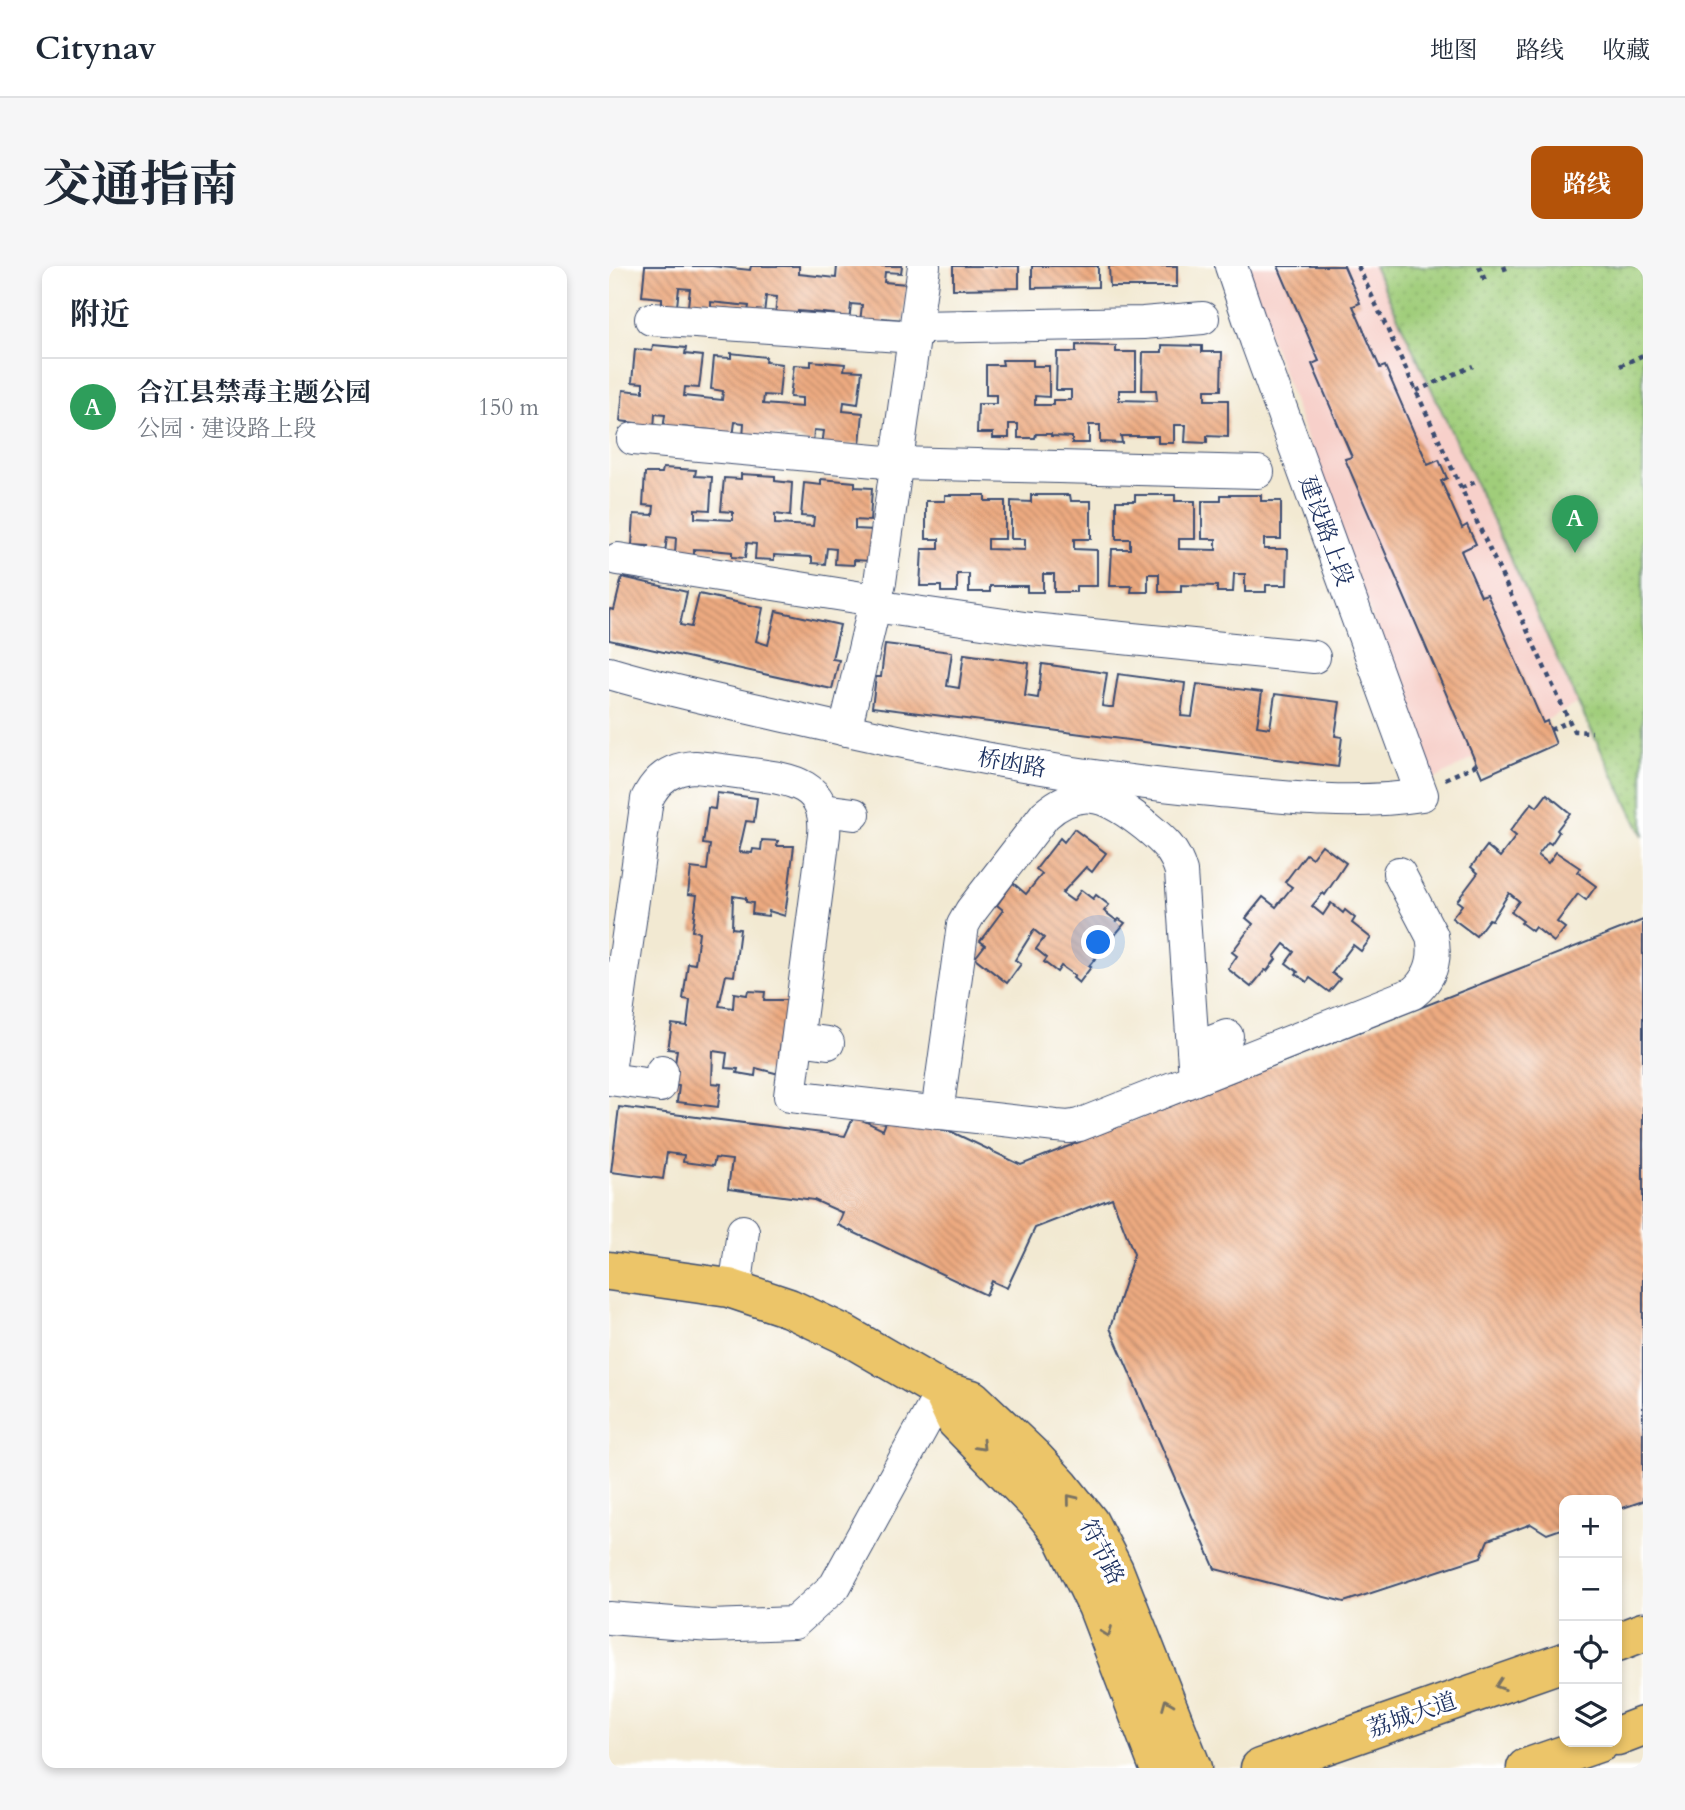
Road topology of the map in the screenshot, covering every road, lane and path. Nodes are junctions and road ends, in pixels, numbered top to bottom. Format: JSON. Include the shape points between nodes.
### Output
{"nodes":[{"id":1,"x":924,"y":266,"type":"edge"},
{"id":2,"x":1231,"y":266,"type":"edge"},
{"id":3,"x":1358,"y":266,"type":"edge"},
{"id":4,"x":1479,"y":266,"type":"edge"},
{"id":5,"x":1504,"y":266,"type":"edge"},
{"id":6,"x":1507,"y":274,"type":"dead end"},
{"id":7,"x":1486,"y":283,"type":"dead end"},
{"id":8,"x":1203,"y":318,"type":"dead end"},
{"id":9,"x":651,"y":319,"type":"dead end"},
{"id":10,"x":915,"y":332,"type":"junction"},
{"id":11,"x":1643,"y":355,"type":"edge"},
{"id":12,"x":1473,"y":366,"type":"dead end"},
{"id":13,"x":1620,"y":366,"type":"dead end"},
{"id":14,"x":1416,"y":391,"type":"junction"},
{"id":15,"x":633,"y":439,"type":"dead end"},
{"id":16,"x":897,"y":463,"type":"junction"},
{"id":17,"x":1258,"y":472,"type":"dead end"},
{"id":18,"x":1475,"y":482,"type":"dead end"},
{"id":19,"x":1461,"y":488,"type":"junction"},
{"id":20,"x":618,"y":559,"type":"dead end"},
{"id":21,"x":874,"y":603,"type":"junction"},
{"id":22,"x":1314,"y":657,"type":"dead end"},
{"id":23,"x":609,"y":673,"type":"edge"},
{"id":24,"x":1570,"y":720,"type":"junction"},
{"id":25,"x":845,"y":730,"type":"junction"},
{"id":26,"x":1550,"y":730,"type":"dead end"},
{"id":27,"x":1592,"y":732,"type":"dead end"},
{"id":28,"x":1422,"y":795,"type":"joint"},
{"id":29,"x":823,"y":810,"type":"junction"},
{"id":30,"x":854,"y":814,"type":"dead end"},
{"id":31,"x":1399,"y":873,"type":"dead end"},
{"id":32,"x":1227,"y":1036,"type":"dead end"},
{"id":33,"x":1194,"y":1064,"type":"junction"},
{"id":34,"x":662,"y":1071,"type":"dead end"},
{"id":35,"x":609,"y":1072,"type":"edge"},
{"id":36,"x":609,"y":1079,"type":"edge"},
{"id":37,"x":937,"y":1113,"type":"junction"},
{"id":38,"x":743,"y":1231,"type":"dead end"},
{"id":39,"x":609,"y":1270,"type":"edge"},
{"id":40,"x":735,"y":1290,"type":"junction"},
{"id":41,"x":942,"y":1391,"type":"junction"},
{"id":42,"x":609,"y":1618,"type":"edge"},
{"id":43,"x":1643,"y":1632,"type":"edge"},
{"id":44,"x":1622,"y":1640,"type":"edge"},
{"id":45,"x":1559,"y":1664,"type":"edge"},
{"id":46,"x":1643,"y":1726,"type":"edge"},
{"id":47,"x":1622,"y":1734,"type":"edge"},
{"id":48,"x":1587,"y":1747,"type":"edge"},
{"id":49,"x":1331,"y":1756,"type":"edge"},
{"id":50,"x":1159,"y":1768,"type":"edge"},
{"id":51,"x":1192,"y":1768,"type":"edge"},
{"id":52,"x":1260,"y":1768,"type":"edge"},
{"id":53,"x":1526,"y":1768,"type":"edge"}],
"edges":[{"from":1,"to":10,"type":"street"},
{"from":2,"to":28,"type":"street","name":"建设路上段"},
{"from":3,"to":14,"type":"path"},
{"from":4,"to":7,"type":"path"},
{"from":5,"to":6,"type":"path"},
{"from":8,"to":10,"type":"street"},
{"from":9,"to":10,"type":"street"},
{"from":10,"to":16,"type":"street"},
{"from":11,"to":13,"type":"path"},
{"from":12,"to":14,"type":"path"},
{"from":14,"to":19,"type":"path"},
{"from":15,"to":16,"type":"street"},
{"from":16,"to":17,"type":"street"},
{"from":16,"to":21,"type":"street"},
{"from":18,"to":19,"type":"path"},
{"from":19,"to":24,"type":"path"},
{"from":20,"to":21,"type":"street"},
{"from":21,"to":22,"type":"street","via":[[1031,629]]},
{"from":21,"to":25,"type":"street"},
{"from":23,"to":25,"type":"street","name":"桥凼路"},
{"from":24,"to":26,"type":"path"},
{"from":24,"to":27,"type":"path","via":[[1574,731]]},
{"from":25,"to":28,"type":"street","name":"桥凼路","via":[[1020,765],[1165,786],[1290,798],[1388,800]]},
{"from":29,"to":30,"type":"street"},
{"from":29,"to":35,"type":"street","via":[[809,790],[787,778],[695,767],[674,770],[657,782],[645,809]]},
{"from":29,"to":37,"type":"street","via":[[813,1041],[790,1096]]},
{"from":31,"to":33,"type":"street","via":[[1435,947],[1431,969],[1421,986],[1403,998]]},
{"from":32,"to":33,"type":"street"},
{"from":33,"to":37,"type":"street","via":[[1069,1127]]},
{"from":33,"to":37,"type":"street","via":[[1181,872],[1176,856],[1124,808],[1103,798],[1080,797],[1045,815],[963,925]]},
{"from":34,"to":36,"type":"street","via":[[660,1086]]},
{"from":38,"to":40,"type":"street"},
{"from":39,"to":40,"type":"main road","name":"符节路"},
{"from":40,"to":41,"type":"main road","name":"符节路","via":[[789,1308],[844,1334]]},
{"from":41,"to":42,"type":"street","via":[[835,1586],[794,1623],[711,1626]]},
{"from":41,"to":50,"type":"main road","name":"符节路","one_way":true,"via":[[956,1421],[1063,1536],[1097,1606]]},
{"from":51,"to":41,"type":"main road","name":"符节路","one_way":true,"via":[[1114,1570],[1089,1521],[1033,1457],[972,1399]]},
{"from":43,"to":44,"type":"main road"},
{"from":45,"to":49,"type":"main road","name":"荔城大道","one_way":true},
{"from":46,"to":47,"type":"main road"},
{"from":48,"to":53,"type":"main road"},
{"from":49,"to":52,"type":"main road","name":"荔城大道"}]}
